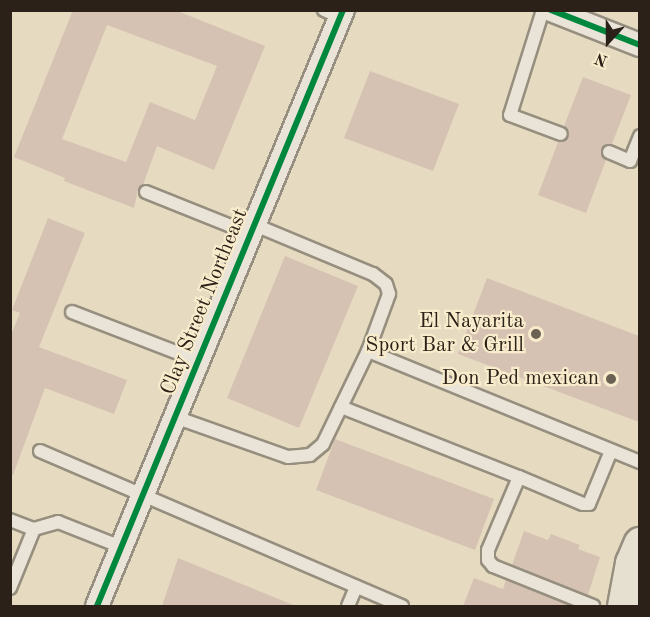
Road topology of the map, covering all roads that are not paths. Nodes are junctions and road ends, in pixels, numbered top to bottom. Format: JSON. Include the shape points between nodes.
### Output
{"nodes":[{"id":1,"x":543,"y":10,"type":"edge"},
{"id":2,"x":551,"y":10,"type":"edge"},
{"id":3,"x":336,"y":13,"type":"edge"},
{"id":4,"x":639,"y":45,"type":"edge"},
{"id":5,"x":561,"y":134,"type":"dead end"},
{"id":6,"x":639,"y":136,"type":"edge"},
{"id":7,"x":609,"y":152,"type":"dead end"},
{"id":8,"x":146,"y":192,"type":"dead end"},
{"id":9,"x":253,"y":229,"type":"junction"},
{"id":10,"x":72,"y":312,"type":"dead end"},
{"id":11,"x":368,"y":351,"type":"junction"},
{"id":12,"x":199,"y":361,"type":"junction"},
{"id":13,"x":341,"y":407,"type":"junction"},
{"id":14,"x":175,"y":417,"type":"junction"},
{"id":15,"x":40,"y":451,"type":"dead end"},
{"id":16,"x":611,"y":451,"type":"junction"},
{"id":17,"x":639,"y":462,"type":"edge"},
{"id":18,"x":519,"y":477,"type":"junction"},
{"id":19,"x":143,"y":496,"type":"junction"},
{"id":20,"x":10,"y":520,"type":"edge"},
{"id":21,"x":34,"y":529,"type":"junction"},
{"id":22,"x":639,"y":544,"type":"edge"},
{"id":23,"x":121,"y":547,"type":"junction"},
{"id":24,"x":356,"y":587,"type":"junction"},
{"id":25,"x":10,"y":588,"type":"edge"},
{"id":26,"x":97,"y":606,"type":"edge"},
{"id":27,"x":348,"y":606,"type":"edge"},
{"id":28,"x":402,"y":606,"type":"edge"},
{"id":29,"x":593,"y":606,"type":"edge"},
{"id":30,"x":624,"y":606,"type":"edge"}],
"edges":[{"from":1,"to":5,"type":"lane","via":[[510,115]]},
{"from":2,"to":4,"type":"street"},
{"from":3,"to":9,"type":"street","name":"Clay Street Northeast"},
{"from":6,"to":7,"type":"lane","via":[[630,160]]},
{"from":8,"to":9,"type":"lane"},
{"from":9,"to":11,"type":"lane","via":[[374,274],[386,284],[389,294]]},
{"from":9,"to":12,"type":"street","name":"Clay Street Northeast"},
{"from":10,"to":12,"type":"lane"},
{"from":11,"to":13,"type":"lane"},
{"from":11,"to":16,"type":"lane"},
{"from":12,"to":14,"type":"street","name":"Clay Street Northeast"},
{"from":13,"to":14,"type":"lane","via":[[323,444],[310,455],[288,457]]},
{"from":13,"to":18,"type":"lane"},
{"from":14,"to":19,"type":"street","name":"Clay Street Northeast"},
{"from":15,"to":19,"type":"lane"},
{"from":16,"to":17,"type":"lane"},
{"from":16,"to":18,"type":"lane","via":[[589,504]]},
{"from":18,"to":29,"type":"lane","via":[[488,550],[488,560],[493,566]]},
{"from":19,"to":23,"type":"street","name":"Clay Street Northeast"},
{"from":19,"to":24,"type":"lane"},
{"from":20,"to":21,"type":"lane"},
{"from":21,"to":23,"type":"lane","via":[[58,522]]},
{"from":21,"to":25,"type":"lane"},
{"from":22,"to":30,"type":"main road"},
{"from":23,"to":26,"type":"street","name":"Clay Street Northeast"},
{"from":24,"to":27,"type":"lane"},
{"from":24,"to":28,"type":"lane"}]}
